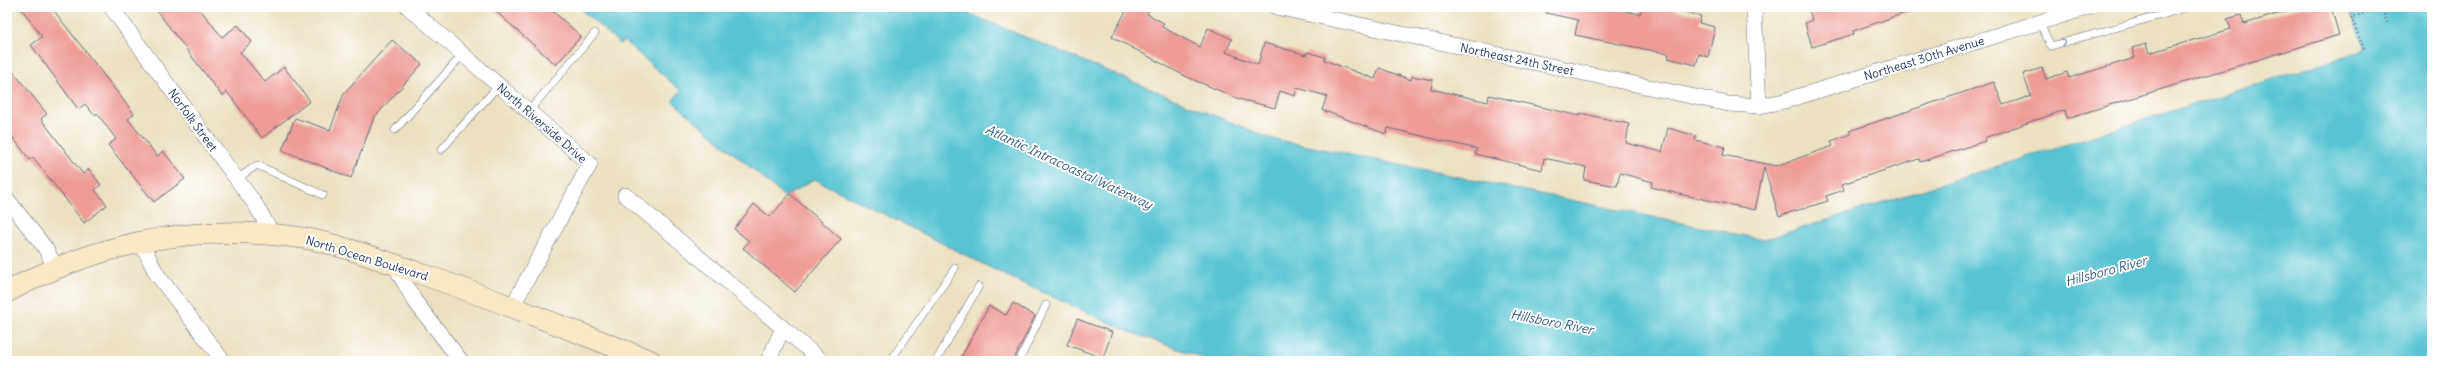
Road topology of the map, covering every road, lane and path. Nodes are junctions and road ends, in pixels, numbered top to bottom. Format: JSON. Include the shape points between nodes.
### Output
{"nodes":[{"id":1,"x":111,"y":7,"type":"edge"},
{"id":2,"x":408,"y":7,"type":"edge"},
{"id":3,"x":1276,"y":7,"type":"edge"},
{"id":4,"x":1754,"y":7,"type":"edge"},
{"id":5,"x":2089,"y":7,"type":"edge"},
{"id":6,"x":2162,"y":7,"type":"edge"},
{"id":7,"x":2187,"y":7,"type":"edge"},
{"id":8,"x":2347,"y":7,"type":"edge"},
{"id":9,"x":2381,"y":7,"type":"edge"},
{"id":10,"x":2165,"y":14,"type":"junction"},
{"id":11,"x":2351,"y":18,"type":"junction"},
{"id":12,"x":2039,"y":22,"type":"junction"},
{"id":13,"x":2388,"y":25,"type":"dead end"},
{"id":14,"x":595,"y":32,"type":"dead end"},
{"id":15,"x":2364,"y":49,"type":"dead end"},
{"id":16,"x":463,"y":54,"type":"junction"},
{"id":17,"x":499,"y":86,"type":"junction"},
{"id":18,"x":1759,"y":106,"type":"junction"},
{"id":19,"x":529,"y":111,"type":"junction"},
{"id":20,"x":395,"y":130,"type":"dead end"},
{"id":21,"x":441,"y":150,"type":"dead end"},
{"id":22,"x":237,"y":179,"type":"junction"},
{"id":23,"x":323,"y":194,"type":"dead end"},
{"id":24,"x":625,"y":195,"type":"dead end"},
{"id":25,"x":7,"y":199,"type":"edge"},
{"id":26,"x":273,"y":234,"type":"junction"},
{"id":27,"x":140,"y":240,"type":"junction"},
{"id":28,"x":394,"y":264,"type":"junction"},
{"id":29,"x":55,"y":267,"type":"junction"},
{"id":30,"x":955,"y":268,"type":"dead end"},
{"id":31,"x":979,"y":286,"type":"dead end"},
{"id":32,"x":7,"y":292,"type":"edge"},
{"id":33,"x":1046,"y":305,"type":"dead end"},
{"id":34,"x":512,"y":307,"type":"junction"},
{"id":35,"x":783,"y":328,"type":"junction"},
{"id":36,"x":223,"y":361,"type":"edge"},
{"id":37,"x":461,"y":361,"type":"edge"},
{"id":38,"x":651,"y":361,"type":"edge"},
{"id":39,"x":768,"y":361,"type":"edge"},
{"id":40,"x":822,"y":361,"type":"edge"},
{"id":41,"x":890,"y":361,"type":"edge"},
{"id":42,"x":936,"y":361,"type":"edge"},
{"id":43,"x":1019,"y":361,"type":"edge"}],
"edges":[{"from":1,"to":22,"type":"street","name":"Norfolk Street"},
{"from":2,"to":16,"type":"street","name":"North Riverside Drive"},
{"from":3,"to":18,"type":"street","name":"Northeast 24th Street","via":[[1728,104]]},
{"from":4,"to":18,"type":"street"},
{"from":5,"to":12,"type":"street","name":"Northeast 30th Avenue"},
{"from":6,"to":10,"type":"lane"},
{"from":7,"to":10,"type":"lane"},
{"from":8,"to":11,"type":"path"},
{"from":9,"to":11,"type":"path"},
{"from":9,"to":13,"type":"path"},
{"from":12,"to":10,"type":"lane","one_way":true,"via":[[2051,46]]},
{"from":11,"to":15,"type":"path"},
{"from":12,"to":18,"type":"street","name":"Northeast 30th Avenue","via":[[1784,101]]},
{"from":14,"to":19,"type":"lane"},
{"from":16,"to":17,"type":"street","name":"North Riverside Drive"},
{"from":16,"to":20,"type":"lane"},
{"from":17,"to":19,"type":"street","name":"North Riverside Drive"},
{"from":17,"to":21,"type":"lane"},
{"from":19,"to":34,"type":"street","name":"North Riverside Drive","via":[[590,164]]},
{"from":22,"to":23,"type":"lane","via":[[257,165]]},
{"from":22,"to":26,"type":"street","name":"Norfolk Street"},
{"from":24,"to":35,"type":"street"},
{"from":25,"to":29,"type":"street","via":[[46,250]]},
{"from":26,"to":27,"type":"main road","name":"North Ocean Boulevard","via":[[225,232]]},
{"from":26,"to":28,"type":"main road","name":"North Ocean Boulevard","via":[[311,240]]},
{"from":27,"to":29,"type":"main road","name":"North Ocean Boulevard"},
{"from":27,"to":36,"type":"street","via":[[156,273]]},
{"from":28,"to":34,"type":"main road","name":"North Ocean Boulevard"},
{"from":28,"to":37,"type":"street","via":[[414,300]]},
{"from":29,"to":32,"type":"main road","name":"North Ocean Boulevard"},
{"from":30,"to":41,"type":"lane"},
{"from":31,"to":42,"type":"lane"},
{"from":33,"to":43,"type":"lane"},
{"from":34,"to":38,"type":"main road","name":"North Ocean Boulevard","via":[[617,351]]},
{"from":35,"to":39,"type":"street"},
{"from":35,"to":40,"type":"street"}]}
